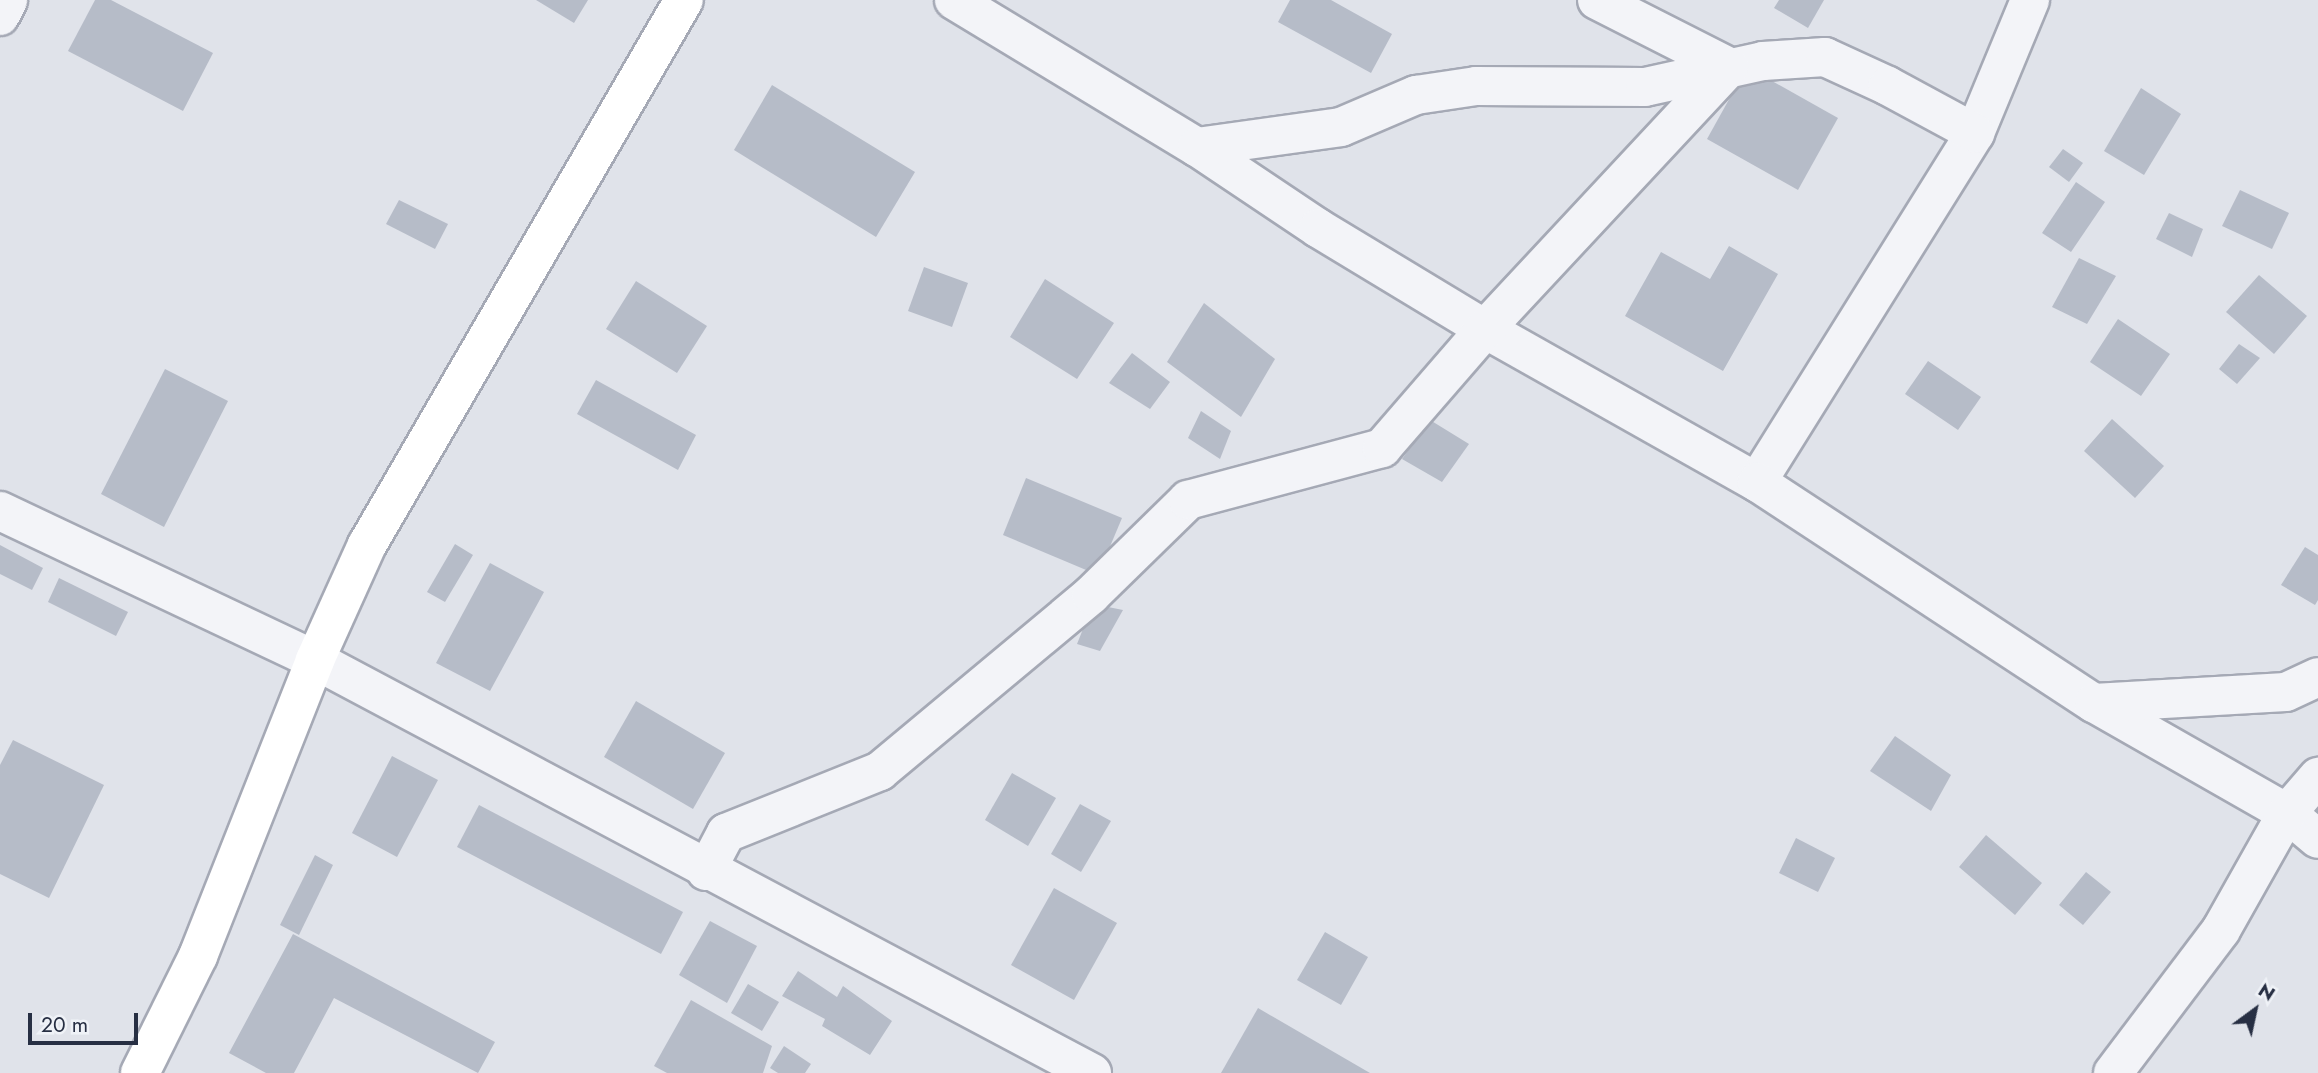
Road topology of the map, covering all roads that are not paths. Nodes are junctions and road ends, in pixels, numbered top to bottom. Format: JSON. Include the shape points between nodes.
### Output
{"nodes":[{"id":1,"x":8,"y":0,"type":"edge"},
{"id":2,"x":684,"y":0,"type":"edge"},
{"id":3,"x":954,"y":0,"type":"edge"},
{"id":4,"x":1597,"y":0,"type":"edge"},
{"id":5,"x":2030,"y":0,"type":"edge"},
{"id":6,"x":0,"y":16,"type":"edge"},
{"id":7,"x":1729,"y":67,"type":"junction"},
{"id":8,"x":1975,"y":133,"type":"junction"},
{"id":9,"x":1197,"y":147,"type":"junction"},
{"id":10,"x":1485,"y":329,"type":"junction"},
{"id":11,"x":1757,"y":482,"type":"junction"},
{"id":12,"x":0,"y":511,"type":"edge"},
{"id":13,"x":315,"y":660,"type":"junction"},
{"id":14,"x":2318,"y":677,"type":"edge"},
{"id":15,"x":2094,"y":703,"type":"junction"},
{"id":16,"x":2318,"y":777,"type":"edge"},
{"id":17,"x":2287,"y":813,"type":"junction"},
{"id":18,"x":2318,"y":839,"type":"edge"},
{"id":19,"x":706,"y":871,"type":"junction"},
{"id":20,"x":141,"y":1073,"type":"edge"},
{"id":21,"x":1091,"y":1073,"type":"edge"},
{"id":22,"x":2113,"y":1073,"type":"edge"}],
"edges":[{"from":1,"to":6,"type":"street"},
{"from":2,"to":13,"type":"main road","via":[[367,545]]},
{"from":3,"to":9,"type":"street"},
{"from":4,"to":7,"type":"street"},
{"from":5,"to":8,"type":"street"},
{"from":7,"to":8,"type":"street","via":[[1825,57]]},
{"from":7,"to":9,"type":"street","via":[[1645,87],[1452,89],[1416,95],[1341,127]]},
{"from":7,"to":10,"type":"street"},
{"from":8,"to":11,"type":"street"},
{"from":9,"to":10,"type":"street","via":[[1318,228]]},
{"from":10,"to":11,"type":"street"},
{"from":10,"to":19,"type":"street","via":[[1382,448],[1188,500],[1091,595],[880,771],[726,833]]},
{"from":11,"to":15,"type":"street"},
{"from":12,"to":13,"type":"street"},
{"from":13,"to":19,"type":"street"},
{"from":13,"to":20,"type":"main road","via":[[198,956]]},
{"from":14,"to":15,"type":"street","via":[[2286,692]]},
{"from":15,"to":17,"type":"street"},
{"from":16,"to":17,"type":"street"},
{"from":17,"to":18,"type":"street"},
{"from":17,"to":22,"type":"street","via":[[2221,930]]},
{"from":19,"to":21,"type":"street"}]}
